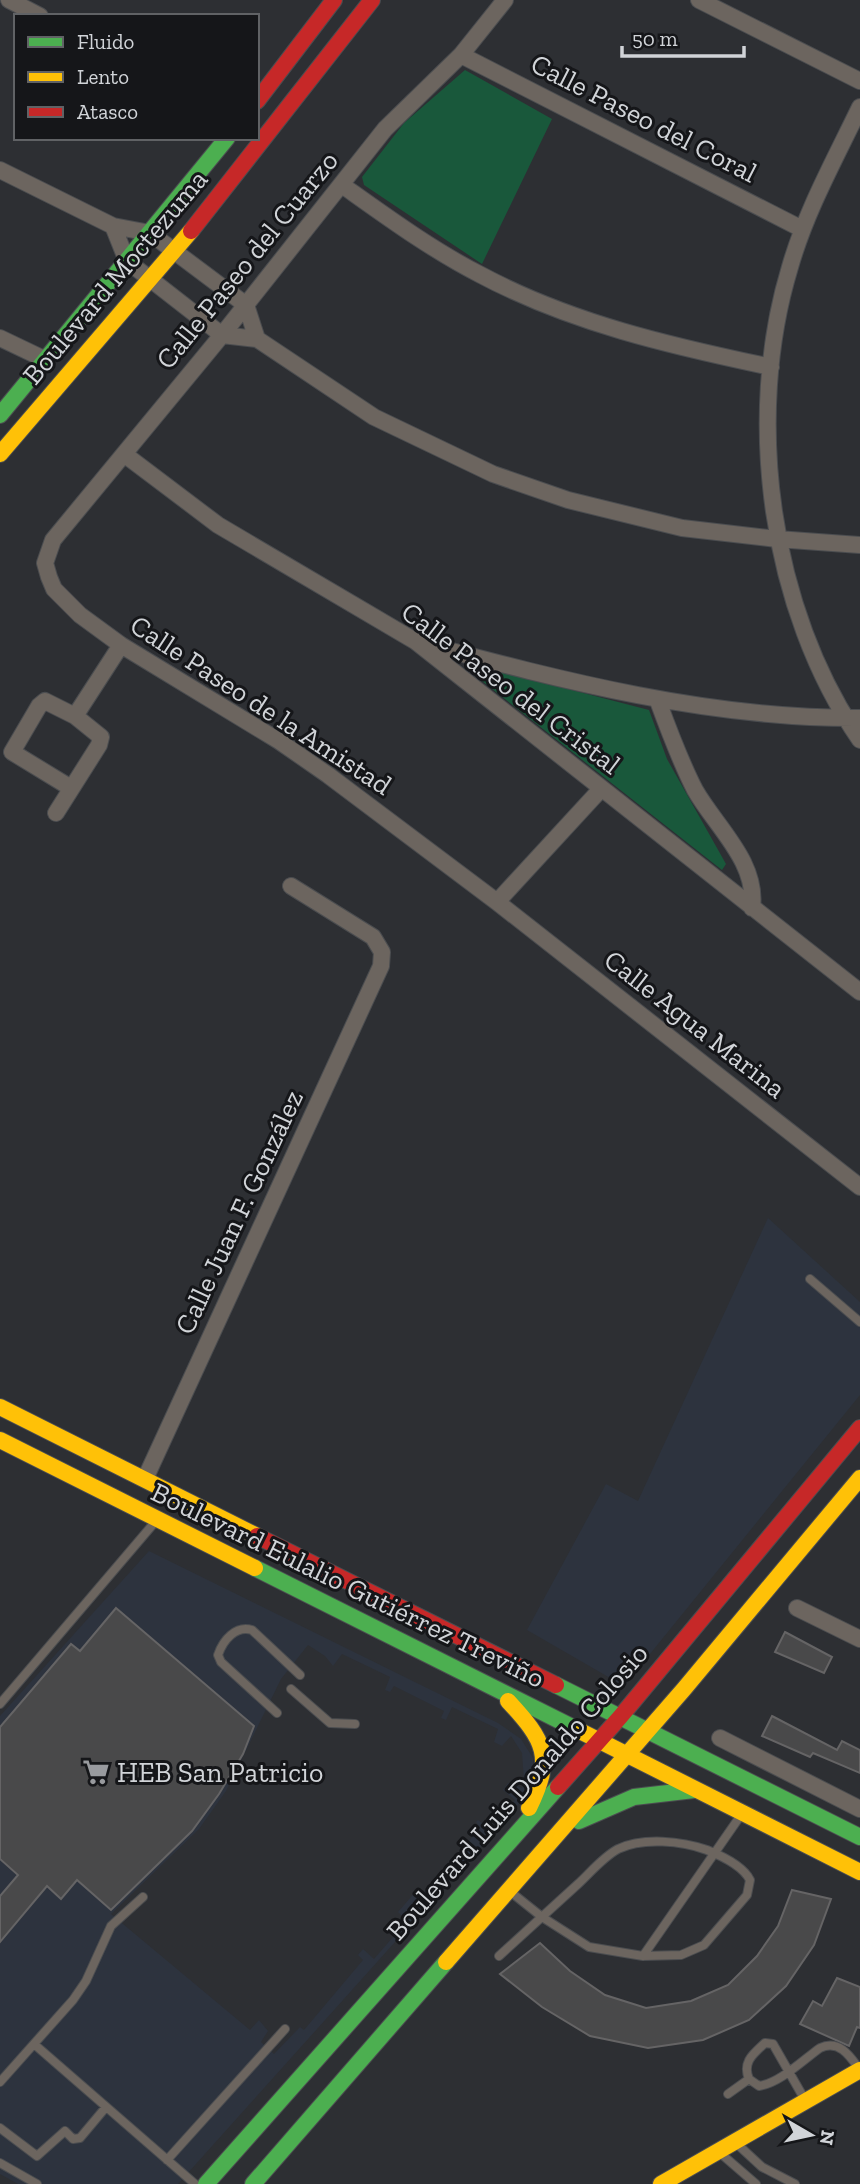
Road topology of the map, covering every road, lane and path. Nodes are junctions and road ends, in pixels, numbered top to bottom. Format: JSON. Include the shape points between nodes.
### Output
{"nodes":[{"id":1,"x":9,"y":0,"type":"edge"},
{"id":2,"x":334,"y":0,"type":"edge"},
{"id":3,"x":505,"y":0,"type":"edge"},
{"id":4,"x":699,"y":0,"type":"edge"},
{"id":5,"x":366,"y":2,"type":"edge"},
{"id":6,"x":36,"y":14,"type":"edge"},
{"id":7,"x":461,"y":55,"type":"junction"},
{"id":8,"x":860,"y":81,"type":"edge"},
{"id":9,"x":259,"y":97,"type":"edge"},
{"id":10,"x":860,"y":107,"type":"edge"},
{"id":11,"x":226,"y":140,"type":"edge"},
{"id":12,"x":0,"y":170,"type":"edge"},
{"id":13,"x":342,"y":185,"type":"junction"},
{"id":14,"x":113,"y":226,"type":"junction"},
{"id":15,"x":802,"y":229,"type":"junction"},
{"id":16,"x":150,"y":233,"type":"junction"},
{"id":17,"x":174,"y":251,"type":"junction"},
{"id":18,"x":127,"y":261,"type":"junction"},
{"id":19,"x":151,"y":280,"type":"junction"},
{"id":20,"x":246,"y":305,"type":"junction"},
{"id":21,"x":222,"y":335,"type":"junction"},
{"id":22,"x":0,"y":338,"type":"edge"},
{"id":23,"x":257,"y":339,"type":"junction"},
{"id":24,"x":46,"y":360,"type":"junction"},
{"id":25,"x":771,"y":367,"type":"junction"},
{"id":26,"x":0,"y":415,"type":"edge"},
{"id":27,"x":0,"y":454,"type":"edge"},
{"id":28,"x":124,"y":454,"type":"junction"},
{"id":29,"x":777,"y":540,"type":"junction"},
{"id":30,"x":860,"y":545,"type":"edge"},
{"id":31,"x":45,"y":563,"type":"joint"},
{"id":32,"x":415,"y":641,"type":"junction"},
{"id":33,"x":121,"y":645,"type":"junction"},
{"id":34,"x":658,"y":701,"type":"junction"},
{"id":35,"x":75,"y":716,"type":"junction"},
{"id":36,"x":852,"y":718,"type":"edge"},
{"id":37,"x":860,"y":740,"type":"edge"},
{"id":38,"x":71,"y":788,"type":"junction"},
{"id":39,"x":601,"y":789,"type":"junction"},
{"id":40,"x":55,"y":813,"type":"dead end"},
{"id":41,"x":291,"y":886,"type":"dead end"},
{"id":42,"x":497,"y":902,"type":"junction"},
{"id":43,"x":752,"y":908,"type":"junction"},
{"id":44,"x":860,"y":992,"type":"edge"},
{"id":45,"x":860,"y":1186,"type":"edge"},
{"id":46,"x":810,"y":1279,"type":"dead end"},
{"id":47,"x":860,"y":1322,"type":"edge"},
{"id":48,"x":0,"y":1406,"type":"edge"},
{"id":49,"x":860,"y":1428,"type":"edge"},
{"id":50,"x":0,"y":1440,"type":"edge"},
{"id":51,"x":860,"y":1478,"type":"edge"},
{"id":52,"x":145,"y":1479,"type":"junction"},
{"id":53,"x":157,"y":1520,"type":"junction"},
{"id":54,"x":322,"y":1565,"type":"junction"},
{"id":55,"x":328,"y":1607,"type":"junction"},
{"id":56,"x":797,"y":1608,"type":"dead end"},
{"id":57,"x":860,"y":1639,"type":"edge"},
{"id":58,"x":300,"y":1675,"type":"dead end"},
{"id":59,"x":291,"y":1689,"type":"dead end"},
{"id":60,"x":684,"y":1689,"type":"junction"},
{"id":61,"x":498,"y":1690,"type":"junction"},
{"id":62,"x":0,"y":1704,"type":"edge"},
{"id":63,"x":277,"y":1713,"type":"dead end"},
{"id":64,"x":621,"y":1716,"type":"junction"},
{"id":65,"x":355,"y":1724,"type":"dead end"},
{"id":66,"x":648,"y":1730,"type":"junction"},
{"id":67,"x":720,"y":1738,"type":"dead end"},
{"id":68,"x":600,"y":1740,"type":"junction"},
{"id":69,"x":628,"y":1754,"type":"junction"},
{"id":70,"x":698,"y":1757,"type":"junction"},
{"id":71,"x":697,"y":1790,"type":"junction"},
{"id":72,"x":860,"y":1809,"type":"edge"},
{"id":73,"x":742,"y":1813,"type":"junction"},
{"id":74,"x":563,"y":1828,"type":"junction"},
{"id":75,"x":860,"y":1837,"type":"edge"},
{"id":76,"x":507,"y":1847,"type":"junction"},
{"id":77,"x":717,"y":1854,"type":"junction"},
{"id":78,"x":860,"y":1872,"type":"edge"},
{"id":79,"x":508,"y":1890,"type":"junction"},
{"id":80,"x":143,"y":1897,"type":"dead end"},
{"id":81,"x":542,"y":1917,"type":"junction"},
{"id":82,"x":499,"y":1956,"type":"dead end"},
{"id":83,"x":643,"y":1956,"type":"junction"},
{"id":84,"x":285,"y":2029,"type":"dead end"},
{"id":85,"x":34,"y":2044,"type":"junction"},
{"id":86,"x":318,"y":2058,"type":"junction"},
{"id":87,"x":789,"y":2070,"type":"junction"},
{"id":88,"x":860,"y":2070,"type":"edge"},
{"id":89,"x":749,"y":2079,"type":"junction"},
{"id":90,"x":0,"y":2082,"type":"edge"},
{"id":91,"x":728,"y":2094,"type":"dead end"},
{"id":92,"x":806,"y":2101,"type":"junction"},
{"id":93,"x":106,"y":2107,"type":"junction"},
{"id":94,"x":0,"y":2128,"type":"edge"},
{"id":95,"x":736,"y":2143,"type":"junction"},
{"id":96,"x":719,"y":2152,"type":"junction"},
{"id":97,"x":167,"y":2160,"type":"junction"},
{"id":98,"x":0,"y":2164,"type":"edge"},
{"id":99,"x":235,"y":2182,"type":"dead end"},
{"id":100,"x":37,"y":2184,"type":"edge"},
{"id":101,"x":195,"y":2184,"type":"edge"},
{"id":102,"x":206,"y":2184,"type":"edge"},
{"id":103,"x":253,"y":2184,"type":"edge"},
{"id":104,"x":661,"y":2184,"type":"edge"},
{"id":105,"x":756,"y":2184,"type":"edge"},
{"id":106,"x":795,"y":2184,"type":"edge"}],
"edges":[{"from":1,"to":6,"type":"street"},
{"from":2,"to":9,"type":"main road"},
{"from":3,"to":7,"type":"street","name":"Calle Paseo del Cuarzo"},
{"from":4,"to":8,"type":"street"},
{"from":5,"to":17,"type":"main road","name":"Boulevard Moctezuma"},
{"from":7,"to":13,"type":"street","name":"Calle Paseo del Cuarzo","via":[[385,129]]},
{"from":7,"to":15,"type":"street","name":"Calle Paseo del Coral"},
{"from":10,"to":15,"type":"street"},
{"from":11,"to":16,"type":"main road","name":"Boulevard Moctezuma"},
{"from":12,"to":14,"type":"street"},
{"from":13,"to":20,"type":"street","name":"Calle Paseo del Cuarzo"},
{"from":13,"to":25,"type":"street","via":[[439,253],[537,301],[667,345]]},
{"from":14,"to":16,"type":"street"},
{"from":14,"to":18,"type":"street"},
{"from":15,"to":25,"type":"street","via":[[789,269]]},
{"from":16,"to":17,"type":"street"},
{"from":16,"to":18,"type":"main road","name":"Boulevard Moctezuma"},
{"from":17,"to":19,"type":"main road","name":"Boulevard Moctezuma"},
{"from":17,"to":20,"type":"street"},
{"from":18,"to":19,"type":"street"},
{"from":18,"to":24,"type":"main road","name":"Boulevard Moctezuma"},
{"from":19,"to":21,"type":"street"},
{"from":19,"to":27,"type":"main road","name":"Boulevard Moctezuma"},
{"from":20,"to":21,"type":"street","name":"Calle Paseo del Cuarzo"},
{"from":20,"to":23,"type":"street"},
{"from":21,"to":23,"type":"street"},
{"from":21,"to":28,"type":"street","name":"Calle Paseo del Cuarzo"},
{"from":22,"to":24,"type":"street"},
{"from":23,"to":29,"type":"street","via":[[374,417],[492,474],[640,519]]},
{"from":24,"to":26,"type":"main road","name":"Boulevard Moctezuma"},
{"from":25,"to":29,"type":"street","via":[[770,477]]},
{"from":28,"to":31,"type":"street","name":"Calle Paseo del Cuarzo","via":[[53,540]]},
{"from":28,"to":32,"type":"street","name":"Calle Paseo del Cristal","via":[[218,524]]},
{"from":29,"to":30,"type":"street"},
{"from":29,"to":36,"type":"street","via":[[817,661]]},
{"from":31,"to":33,"type":"street","name":"Calle Paseo de la Amistad","via":[[54,589],[65,602]]},
{"from":32,"to":34,"type":"street"},
{"from":32,"to":39,"type":"street","name":"Calle Paseo del Cristal"},
{"from":33,"to":35,"type":"street"},
{"from":33,"to":42,"type":"street","name":"Calle Paseo de la Amistad","via":[[279,741]]},
{"from":34,"to":36,"type":"street"},
{"from":34,"to":43,"type":"street","via":[[677,754],[751,878]]},
{"from":35,"to":38,"type":"street","via":[[99,734],[100,741]]},
{"from":35,"to":38,"type":"street","via":[[42,702],[12,752]]},
{"from":36,"to":37,"type":"street"},
{"from":38,"to":40,"type":"street"},
{"from":39,"to":42,"type":"street"},
{"from":39,"to":43,"type":"street","name":"Calle Paseo del Cristal"},
{"from":41,"to":52,"type":"street","name":"Calle Juan F. González","via":[[373,937],[382,952],[381,967]]},
{"from":42,"to":45,"type":"street","name":"Calle Agua Marina"},
{"from":43,"to":44,"type":"street","name":"Calle Paseo del Cristal"},
{"from":46,"to":47,"type":"lane"},
{"from":48,"to":52,"type":"main road","name":"Boulevard Eulalio Gutiérrez Treviño"},
{"from":49,"to":64,"type":"main road","name":"Boulevard Luis Donaldo Colosio"},
{"from":50,"to":53,"type":"main road","name":"Boulevard Eulalio Gutiérrez Treviño"},
{"from":51,"to":60,"type":"main road","name":"Boulevard Luis Donaldo Colosio"},
{"from":52,"to":54,"type":"main road","name":"Boulevard Eulalio Gutiérrez Treviño"},
{"from":53,"to":55,"type":"main road","name":"Boulevard Eulalio Gutiérrez Treviño"},
{"from":53,"to":62,"type":"lane"},
{"from":54,"to":55,"type":"main road"},
{"from":54,"to":64,"type":"main road","name":"Boulevard Eulalio Gutiérrez Treviño"},
{"from":55,"to":61,"type":"main road","name":"Boulevard Eulalio Gutiérrez Treviño"},
{"from":56,"to":57,"type":"street"},
{"from":58,"to":63,"type":"lane","via":[[252,1630],[238,1629],[221,1647],[221,1662]]},
{"from":59,"to":65,"type":"lane","via":[[330,1723]]},
{"from":60,"to":66,"type":"main road","name":"Boulevard Luis Donaldo Colosio"},
{"from":60,"to":70,"type":"main road","via":[[681,1726]]},
{"from":61,"to":68,"type":"main road","name":"Boulevard Eulalio Gutiérrez Treviño"},
{"from":61,"to":76,"type":"main road","via":[[537,1733],[547,1756],[540,1789]]},
{"from":64,"to":66,"type":"main road","name":"Boulevard Eulalio Gutiérrez Treviño"},
{"from":64,"to":68,"type":"main road","name":"Boulevard Luis Donaldo Colosio"},
{"from":66,"to":69,"type":"main road","name":"Boulevard Luis Donaldo Colosio"},
{"from":66,"to":70,"type":"main road","name":"Boulevard Eulalio Gutiérrez Treviño"},
{"from":67,"to":72,"type":"street"},
{"from":68,"to":69,"type":"main road","name":"Boulevard Eulalio Gutiérrez Treviño"},
{"from":68,"to":76,"type":"main road","name":"Boulevard Luis Donaldo Colosio"},
{"from":69,"to":71,"type":"main road","name":"Boulevard Eulalio Gutiérrez Treviño"},
{"from":69,"to":74,"type":"main road","name":"Boulevard Luis Donaldo Colosio"},
{"from":70,"to":75,"type":"main road","name":"Boulevard Eulalio Gutiérrez Treviño"},
{"from":71,"to":73,"type":"main road","name":"Boulevard Eulalio Gutiérrez Treviño"},
{"from":71,"to":74,"type":"main road","via":[[625,1797]]},
{"from":73,"to":77,"type":"lane"},
{"from":73,"to":78,"type":"main road","name":"Boulevard Eulalio Gutiérrez Treviño"},
{"from":74,"to":79,"type":"main road","name":"Boulevard Luis Donaldo Colosio"},
{"from":76,"to":86,"type":"main road","name":"Boulevard Luis Donaldo Colosio"},
{"from":77,"to":81,"type":"lane","via":[[663,1842],[620,1849]]},
{"from":77,"to":83,"type":"lane"},
{"from":77,"to":83,"type":"lane","via":[[747,1875],[747,1895],[694,1952]]},
{"from":79,"to":81,"type":"lane"},
{"from":79,"to":103,"type":"main road","name":"Boulevard Luis Donaldo Colosio"},
{"from":80,"to":85,"type":"lane","via":[[111,1926],[86,1981]]},
{"from":81,"to":82,"type":"lane"},
{"from":81,"to":83,"type":"lane","via":[[589,1947]]},
{"from":84,"to":97,"type":"lane"},
{"from":85,"to":90,"type":"lane"},
{"from":85,"to":93,"type":"lane"},
{"from":86,"to":99,"type":"main road","via":[[328,2068],[328,2076]]},
{"from":86,"to":102,"type":"main road","name":"Boulevard Luis Donaldo Colosio"},
{"from":87,"to":88,"type":"lane","via":[[820,2048],[833,2045],[847,2053]]},
{"from":87,"to":89,"type":"lane","via":[[764,2085]]},
{"from":87,"to":89,"type":"lane","via":[[768,2042],[750,2057]]},
{"from":87,"to":92,"type":"lane"},
{"from":88,"to":92,"type":"main road"},
{"from":89,"to":91,"type":"lane"},
{"from":92,"to":95,"type":"main road"},
{"from":93,"to":94,"type":"lane","via":[[80,2138],[65,2132],[37,2157]]},
{"from":93,"to":97,"type":"lane"},
{"from":95,"to":96,"type":"main road"},
{"from":95,"to":106,"type":"lane","via":[[762,2167]]},
{"from":96,"to":104,"type":"main road"},
{"from":96,"to":105,"type":"lane"},
{"from":97,"to":101,"type":"lane"},
{"from":98,"to":100,"type":"lane"}]}
